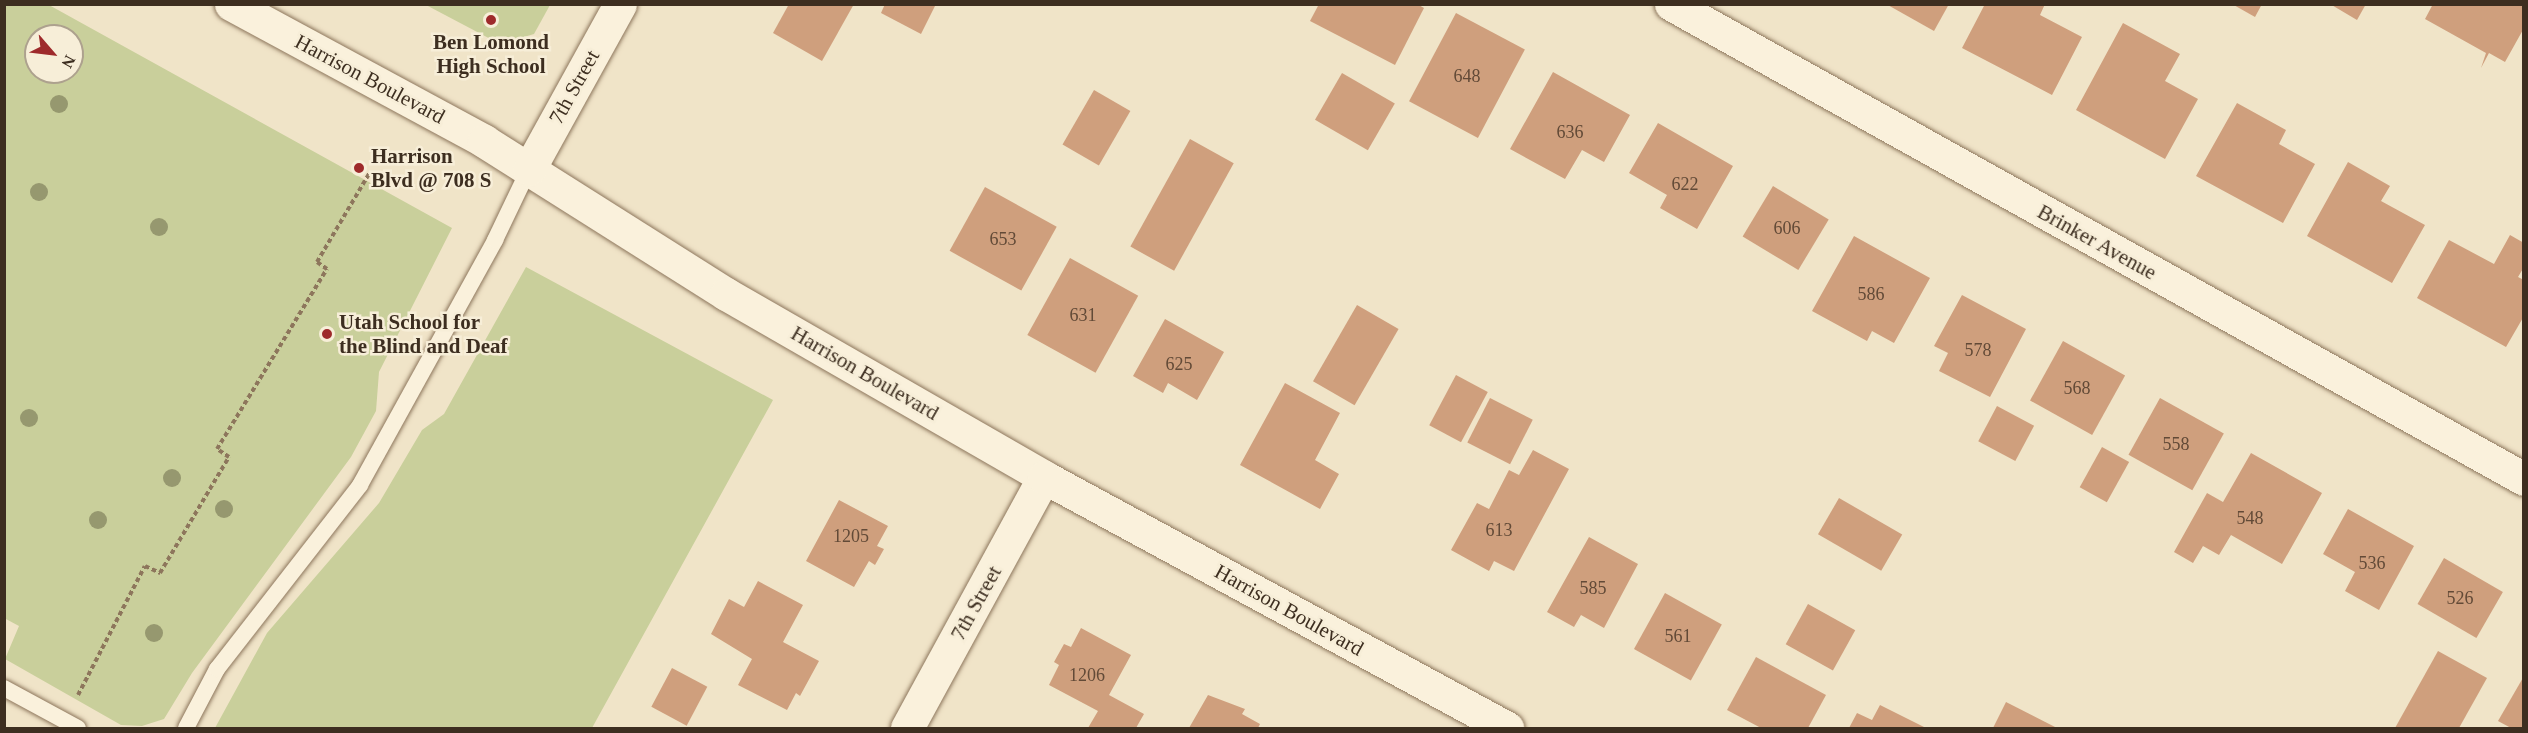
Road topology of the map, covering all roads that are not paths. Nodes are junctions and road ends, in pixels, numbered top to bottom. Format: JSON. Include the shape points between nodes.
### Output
{"nodes":[{"id":1,"x":231,"y":4,"type":"edge"},
{"id":2,"x":620,"y":4,"type":"edge"},
{"id":3,"x":1671,"y":4,"type":"edge"},
{"id":4,"x":529,"y":170,"type":"junction"},
{"id":5,"x":1044,"y":477,"type":"junction"},
{"id":6,"x":2523,"y":479,"type":"edge"},
{"id":7,"x":4,"y":688,"type":"edge"},
{"id":8,"x":71,"y":725,"type":"edge"},
{"id":9,"x":186,"y":729,"type":"edge"},
{"id":10,"x":907,"y":729,"type":"edge"},
{"id":11,"x":1507,"y":729,"type":"edge"}],
"edges":[{"from":1,"to":4,"type":"main road","name":"Harrison Boulevard","via":[[484,141]]},
{"from":2,"to":4,"type":"main road","name":"7th Street"},
{"from":3,"to":6,"type":"main road","name":"Brinker Avenue"},
{"from":4,"to":5,"type":"main road","name":"Harrison Boulevard","via":[[726,294]]},
{"from":4,"to":9,"type":"lane","via":[[495,240],[360,485],[217,669]]},
{"from":5,"to":10,"type":"main road","name":"7th Street"},
{"from":5,"to":11,"type":"main road","name":"Harrison Boulevard"},
{"from":7,"to":8,"type":"lane"}]}
